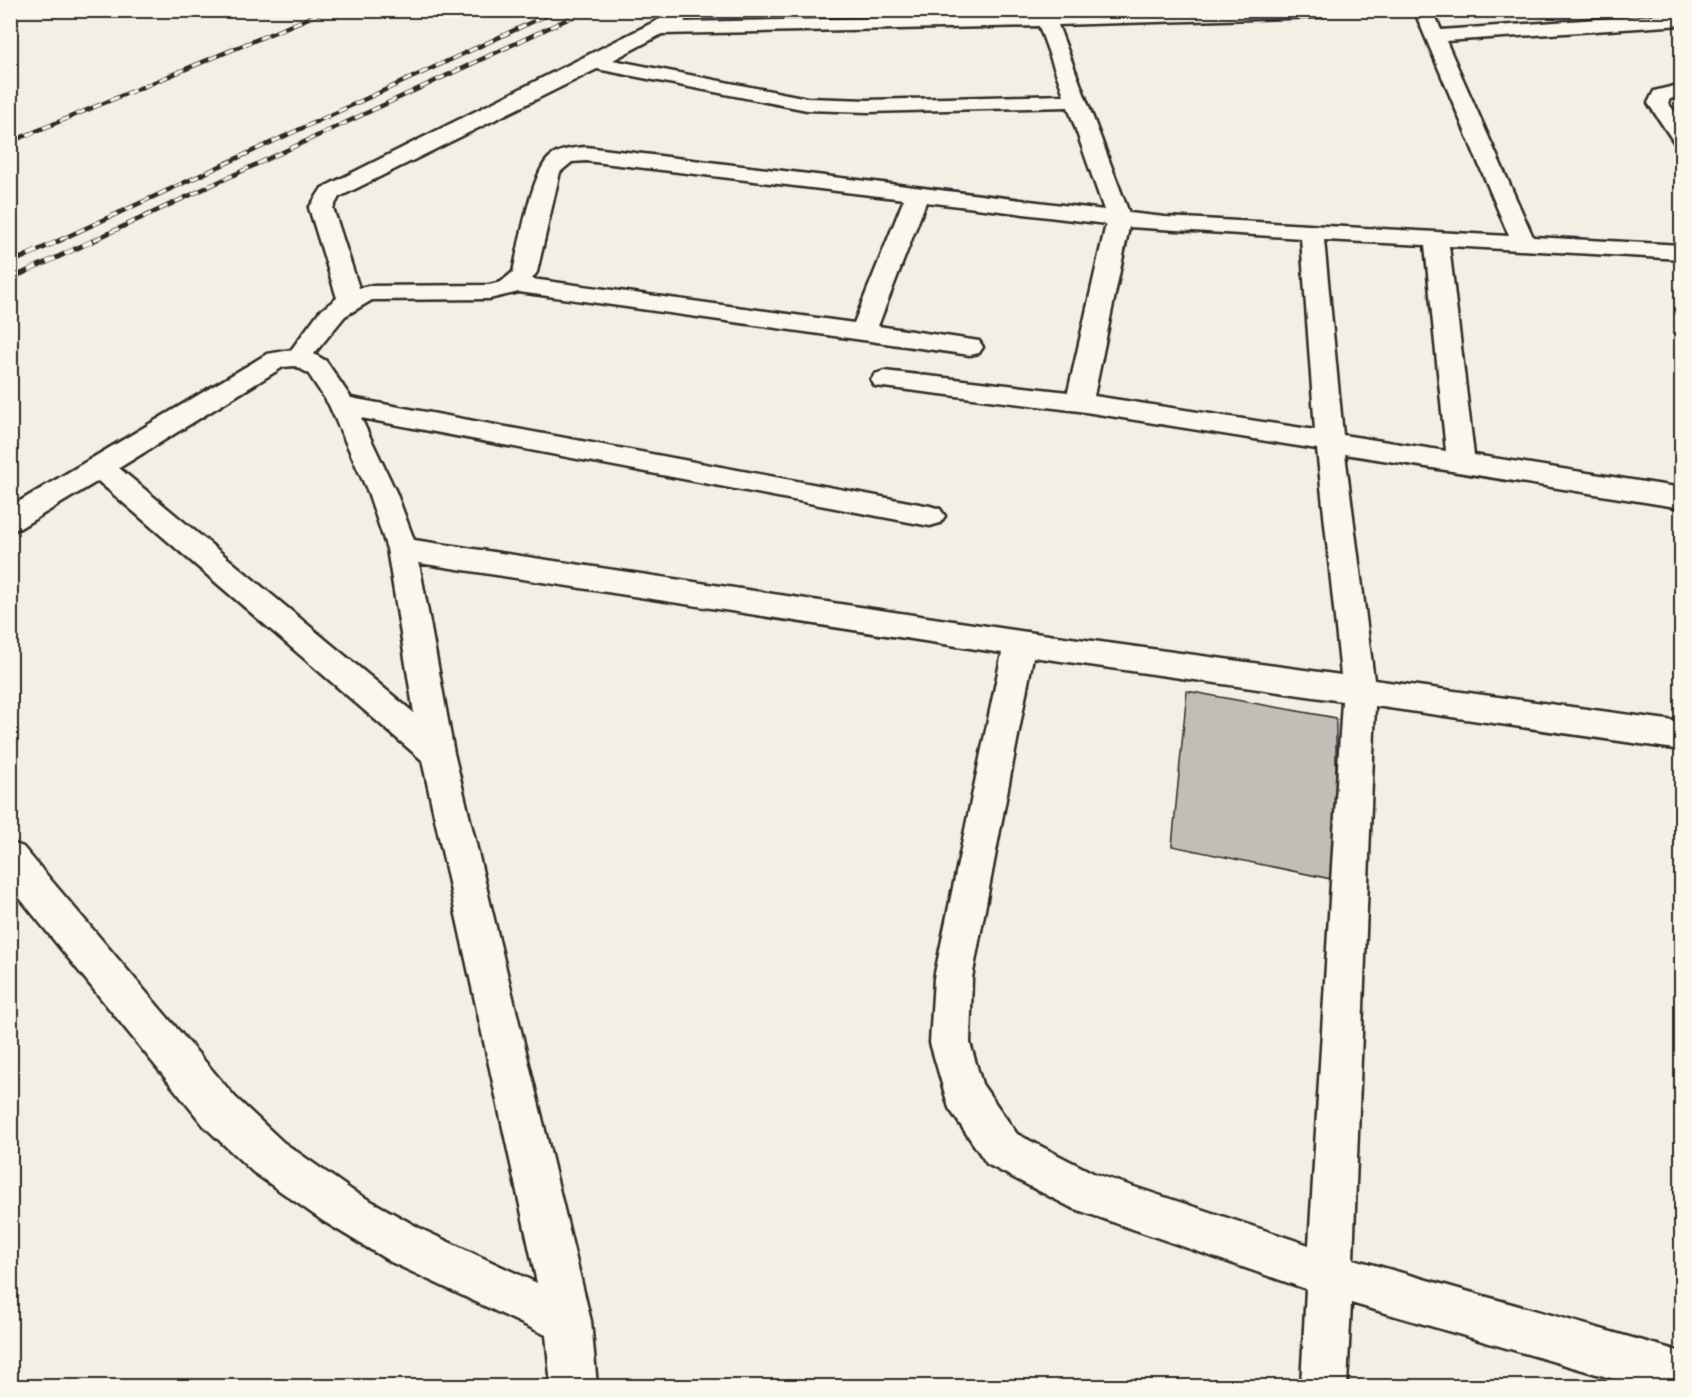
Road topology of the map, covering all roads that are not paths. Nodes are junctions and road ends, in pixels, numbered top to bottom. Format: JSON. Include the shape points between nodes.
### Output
{"nodes":[{"id":1,"x":690,"y":10,"type":"edge"},
{"id":2,"x":1423,"y":10,"type":"edge"},
{"id":3,"x":1320,"y":11,"type":"edge"},
{"id":4,"x":1046,"y":15,"type":"edge"},
{"id":5,"x":1682,"y":19,"type":"edge"},
{"id":6,"x":658,"y":28,"type":"junction"},
{"id":7,"x":1436,"y":36,"type":"junction"},
{"id":8,"x":594,"y":62,"type":"junction"},
{"id":9,"x":1682,"y":90,"type":"edge"},
{"id":10,"x":1077,"y":101,"type":"junction"},
{"id":11,"x":1682,"y":137,"type":"edge"},
{"id":12,"x":918,"y":193,"type":"junction"},
{"id":13,"x":1119,"y":218,"type":"junction"},
{"id":14,"x":1312,"y":232,"type":"junction"},
{"id":15,"x":1436,"y":239,"type":"junction"},
{"id":16,"x":1524,"y":243,"type":"junction"},
{"id":17,"x":1682,"y":252,"type":"edge"},
{"id":18,"x":517,"y":284,"type":"junction"},
{"id":19,"x":350,"y":299,"type":"junction"},
{"id":20,"x":863,"y":331,"type":"junction"},
{"id":21,"x":970,"y":347,"type":"dead end"},
{"id":22,"x":299,"y":357,"type":"junction"},
{"id":23,"x":884,"y":380,"type":"dead end"},
{"id":24,"x":1079,"y":402,"type":"junction"},
{"id":25,"x":342,"y":405,"type":"junction"},
{"id":26,"x":1330,"y":443,"type":"junction"},
{"id":27,"x":1461,"y":462,"type":"junction"},
{"id":28,"x":101,"y":468,"type":"junction"},
{"id":29,"x":1682,"y":498,"type":"edge"},
{"id":30,"x":930,"y":516,"type":"dead end"},
{"id":31,"x":10,"y":521,"type":"edge"},
{"id":32,"x":402,"y":549,"type":"junction"},
{"id":33,"x":1020,"y":643,"type":"junction"},
{"id":34,"x":1359,"y":690,"type":"junction"},
{"id":35,"x":1682,"y":736,"type":"edge"},
{"id":36,"x":437,"y":753,"type":"junction"},
{"id":37,"x":10,"y":858,"type":"edge"},
{"id":38,"x":1328,"y":1274,"type":"junction"},
{"id":39,"x":568,"y":1321,"type":"junction"},
{"id":40,"x":1682,"y":1376,"type":"edge"},
{"id":41,"x":574,"y":1386,"type":"edge"},
{"id":42,"x":1324,"y":1386,"type":"edge"}],
"edges":[{"from":1,"to":6,"type":"street"},
{"from":2,"to":7,"type":"street"},
{"from":3,"to":4,"type":"street"},
{"from":4,"to":6,"type":"street"},
{"from":4,"to":10,"type":"street"},
{"from":5,"to":7,"type":"street"},
{"from":6,"to":8,"type":"street"},
{"from":7,"to":16,"type":"street"},
{"from":8,"to":10,"type":"street","via":[[807,104]]},
{"from":8,"to":19,"type":"street","via":[[330,193],[321,208],[323,220]]},
{"from":9,"to":11,"type":"street","via":[[1661,95],[1658,103]]},
{"from":10,"to":13,"type":"street"},
{"from":12,"to":13,"type":"street"},
{"from":12,"to":18,"type":"street","via":[[568,155],[556,160],[549,172],[525,272]]},
{"from":12,"to":20,"type":"street"},
{"from":13,"to":14,"type":"street"},
{"from":13,"to":24,"type":"street"},
{"from":14,"to":15,"type":"street"},
{"from":14,"to":26,"type":"street"},
{"from":15,"to":16,"type":"street"},
{"from":15,"to":27,"type":"street"},
{"from":16,"to":17,"type":"street"},
{"from":18,"to":19,"type":"street","via":[[489,292],[369,293]]},
{"from":18,"to":20,"type":"street"},
{"from":19,"to":22,"type":"street","via":[[336,308]]},
{"from":20,"to":21,"type":"street"},
{"from":22,"to":25,"type":"street","via":[[317,368]]},
{"from":22,"to":28,"type":"street","via":[[263,366]]},
{"from":23,"to":24,"type":"street"},
{"from":24,"to":26,"type":"street"},
{"from":25,"to":30,"type":"street"},
{"from":25,"to":32,"type":"street","via":[[382,492]]},
{"from":26,"to":27,"type":"street"},
{"from":26,"to":34,"type":"street"},
{"from":27,"to":29,"type":"street"},
{"from":28,"to":31,"type":"street"},
{"from":28,"to":36,"type":"street"},
{"from":32,"to":33,"type":"street"},
{"from":32,"to":36,"type":"street"},
{"from":33,"to":34,"type":"street"},
{"from":33,"to":38,"type":"street","via":[[953,978],[950,1043],[964,1094],[1002,1149],[1087,1193]]},
{"from":34,"to":35,"type":"street"},
{"from":34,"to":38,"type":"street"},
{"from":36,"to":39,"type":"street"},
{"from":37,"to":39,"type":"street","via":[[220,1112],[268,1157],[338,1206],[407,1246]]},
{"from":38,"to":40,"type":"street"},
{"from":38,"to":42,"type":"street"},
{"from":39,"to":41,"type":"street"}]}
